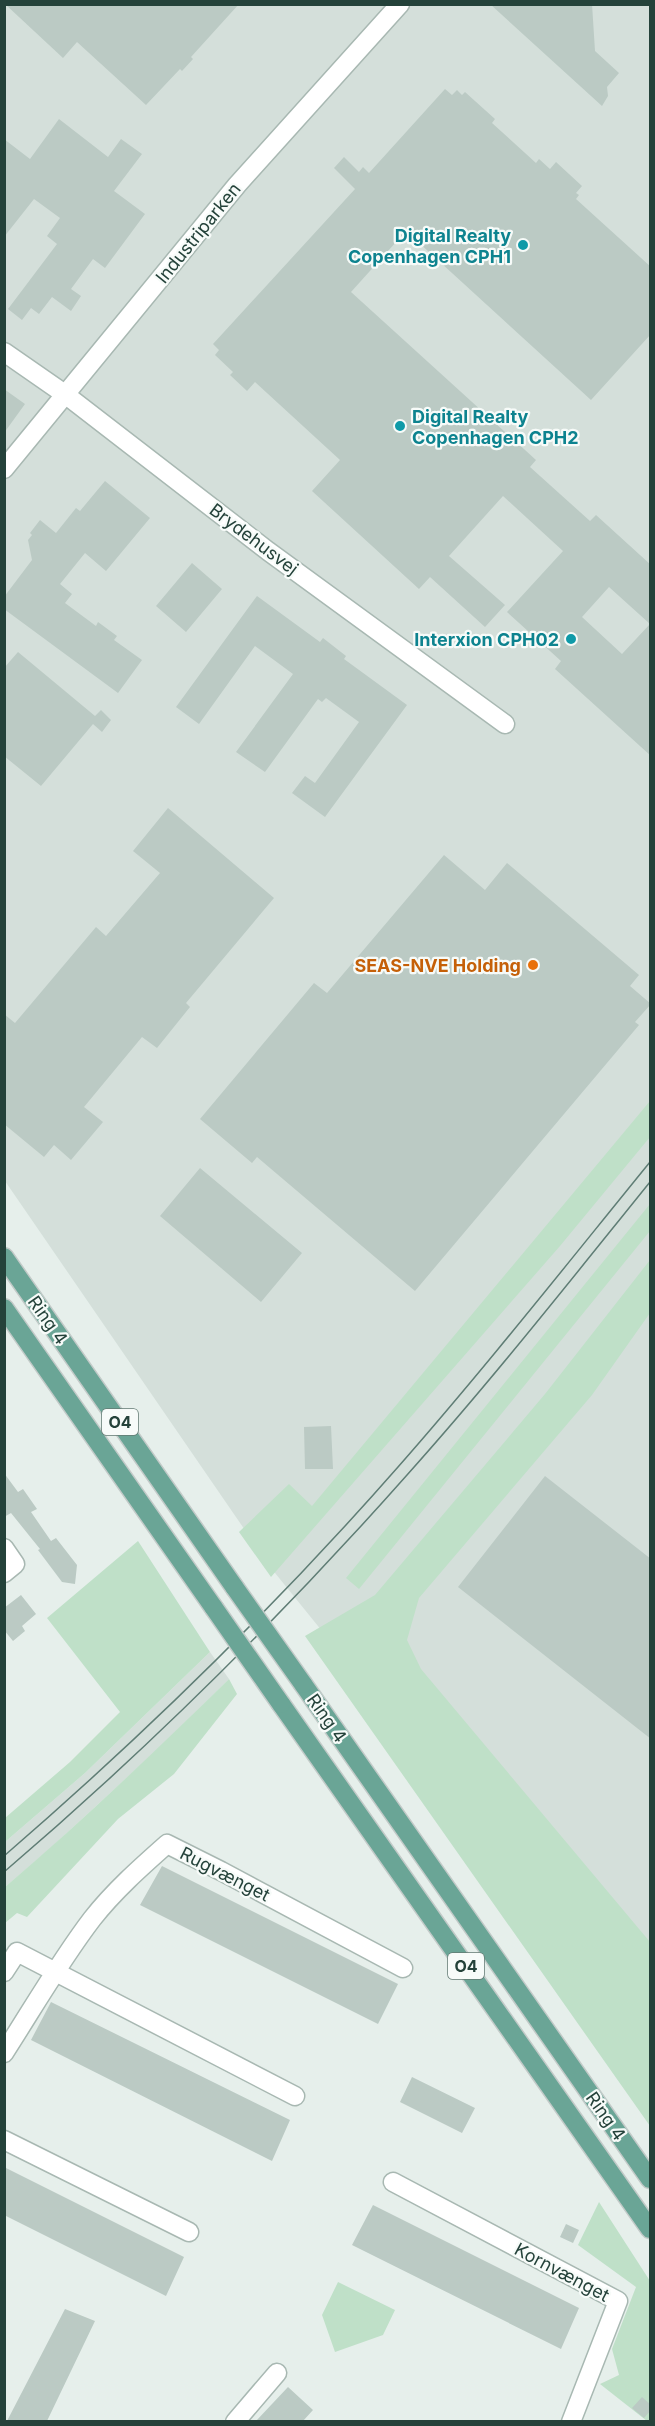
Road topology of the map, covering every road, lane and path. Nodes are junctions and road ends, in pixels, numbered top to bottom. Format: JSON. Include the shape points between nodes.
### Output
{"nodes":[{"id":1,"x":400,"y":4,"type":"edge"},
{"id":2,"x":4,"y":352,"type":"edge"},
{"id":3,"x":66,"y":395,"type":"junction"},
{"id":4,"x":4,"y":469,"type":"edge"},
{"id":5,"x":505,"y":724,"type":"dead end"},
{"id":6,"x":4,"y":1257,"type":"edge"},
{"id":7,"x":4,"y":1308,"type":"edge"},
{"id":8,"x":4,"y":1548,"type":"edge"},
{"id":9,"x":10,"y":1568,"type":"edge"},
{"id":10,"x":403,"y":1968,"type":"dead end"},
{"id":11,"x":4,"y":1972,"type":"edge"},
{"id":12,"x":54,"y":1972,"type":"junction"},
{"id":13,"x":4,"y":2053,"type":"edge"},
{"id":14,"x":295,"y":2096,"type":"dead end"},
{"id":15,"x":4,"y":2140,"type":"edge"},
{"id":16,"x":651,"y":2179,"type":"edge"},
{"id":17,"x":393,"y":2182,"type":"dead end"},
{"id":18,"x":651,"y":2229,"type":"edge"},
{"id":19,"x":189,"y":2232,"type":"dead end"},
{"id":20,"x":277,"y":2373,"type":"dead end"},
{"id":21,"x":235,"y":2421,"type":"edge"},
{"id":22,"x":571,"y":2421,"type":"edge"}],
"edges":[{"from":1,"to":3,"type":"street","name":"Industriparken","via":[[237,185]]},
{"from":2,"to":3,"type":"street","name":"Brydehusvej"},
{"from":3,"to":4,"type":"street","name":"Industriparken"},
{"from":3,"to":5,"type":"street","name":"Brydehusvej","via":[[268,551]]},
{"from":6,"to":16,"type":"main road","name":"Ring 4","number":"O4","bridge":true},
{"from":7,"to":18,"type":"main road","name":"Ring 4","number":"O4","bridge":true},
{"from":8,"to":9,"type":"street"},
{"from":10,"to":12,"type":"street","name":"Rugvænget","via":[[167,1845],[93,1918]]},
{"from":11,"to":12,"type":"street","via":[[17,1952]]},
{"from":12,"to":13,"type":"street","name":"Rugvænget"},
{"from":12,"to":14,"type":"street"},
{"from":15,"to":19,"type":"street"},
{"from":17,"to":22,"type":"street","name":"Kornvænget","via":[[618,2301]]},
{"from":20,"to":21,"type":"street"}]}
